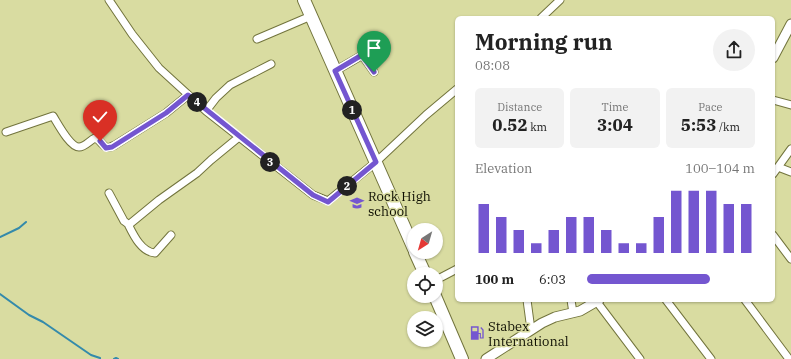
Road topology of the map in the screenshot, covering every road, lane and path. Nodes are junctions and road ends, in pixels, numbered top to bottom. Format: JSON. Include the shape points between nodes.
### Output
{"nodes":[{"id":1,"x":109,"y":0,"type":"edge"},
{"id":2,"x":304,"y":0,"type":"edge"},
{"id":3,"x":560,"y":0,"type":"edge"},
{"id":4,"x":311,"y":16,"type":"junction"},
{"id":5,"x":543,"y":16,"type":"edge"},
{"id":6,"x":791,"y":24,"type":"edge"},
{"id":7,"x":257,"y":39,"type":"dead end"},
{"id":8,"x":383,"y":43,"type":"dead end"},
{"id":9,"x":775,"y":54,"type":"edge"},
{"id":10,"x":362,"y":55,"type":"junction"},
{"id":11,"x":271,"y":64,"type":"dead end"},
{"id":12,"x":335,"y":71,"type":"junction"},
{"id":13,"x":374,"y":72,"type":"dead end"},
{"id":14,"x":455,"y":91,"type":"edge"},
{"id":15,"x":188,"y":95,"type":"junction"},
{"id":16,"x":775,"y":101,"type":"edge"},
{"id":17,"x":791,"y":106,"type":"edge"},
{"id":18,"x":206,"y":111,"type":"junction"},
{"id":19,"x":6,"y":132,"type":"dead end"},
{"id":20,"x":239,"y":137,"type":"junction"},
{"id":21,"x":791,"y":149,"type":"edge"},
{"id":22,"x":376,"y":162,"type":"junction"},
{"id":23,"x":778,"y":167,"type":"junction"},
{"id":24,"x":775,"y":171,"type":"edge"},
{"id":25,"x":791,"y":172,"type":"edge"},
{"id":26,"x":109,"y":193,"type":"dead end"},
{"id":27,"x":128,"y":224,"type":"junction"},
{"id":28,"x":407,"y":233,"type":"edge"},
{"id":29,"x":171,"y":235,"type":"dead end"},
{"id":30,"x":775,"y":238,"type":"edge"},
{"id":31,"x":791,"y":259,"type":"edge"},
{"id":32,"x":455,"y":270,"type":"edge"},
{"id":33,"x":443,"y":276,"type":"edge"},
{"id":34,"x":527,"y":302,"type":"edge"},
{"id":35,"x":571,"y":302,"type":"edge"},
{"id":36,"x":596,"y":302,"type":"edge"},
{"id":37,"x":599,"y":302,"type":"edge"},
{"id":38,"x":668,"y":302,"type":"edge"},
{"id":39,"x":746,"y":302,"type":"edge"},
{"id":40,"x":438,"y":303,"type":"edge"},
{"id":41,"x":572,"y":314,"type":"junction"},
{"id":42,"x":531,"y":330,"type":"junction"},
{"id":43,"x":462,"y":359,"type":"edge"},
{"id":44,"x":486,"y":359,"type":"edge"},
{"id":45,"x":640,"y":359,"type":"edge"},
{"id":46,"x":711,"y":359,"type":"edge"},
{"id":47,"x":789,"y":359,"type":"edge"}],
"edges":[{"from":1,"to":15,"type":"street","via":[[148,56]]},
{"from":2,"to":4,"type":"main road"},
{"from":3,"to":5,"type":"street"},
{"from":4,"to":7,"type":"street"},
{"from":4,"to":12,"type":"main road"},
{"from":6,"to":9,"type":"street"},
{"from":8,"to":10,"type":"street"},
{"from":10,"to":12,"type":"street"},
{"from":10,"to":13,"type":"street"},
{"from":11,"to":18,"type":"street","via":[[230,85]]},
{"from":12,"to":22,"type":"main road"},
{"from":14,"to":22,"type":"street"},
{"from":15,"to":18,"type":"street"},
{"from":15,"to":19,"type":"street","via":[[166,113],[108,148],[95,138],[84,146],[76,146],[69,140],[54,116]]},
{"from":16,"to":17,"type":"street"},
{"from":18,"to":20,"type":"street"},
{"from":20,"to":22,"type":"street","via":[[313,195],[328,202]]},
{"from":20,"to":27,"type":"street","via":[[198,173]]},
{"from":21,"to":23,"type":"street"},
{"from":22,"to":28,"type":"main road"},
{"from":23,"to":24,"type":"street"},
{"from":23,"to":25,"type":"street"},
{"from":26,"to":27,"type":"street"},
{"from":27,"to":29,"type":"street","via":[[134,237],[151,252],[155,253]]},
{"from":30,"to":31,"type":"street"},
{"from":32,"to":33,"type":"street"},
{"from":34,"to":42,"type":"street"},
{"from":35,"to":41,"type":"street"},
{"from":36,"to":41,"type":"street"},
{"from":37,"to":45,"type":"street"},
{"from":38,"to":46,"type":"street"},
{"from":39,"to":47,"type":"street"},
{"from":40,"to":43,"type":"main road"},
{"from":41,"to":42,"type":"street","via":[[555,317]]},
{"from":42,"to":44,"type":"street"}]}
